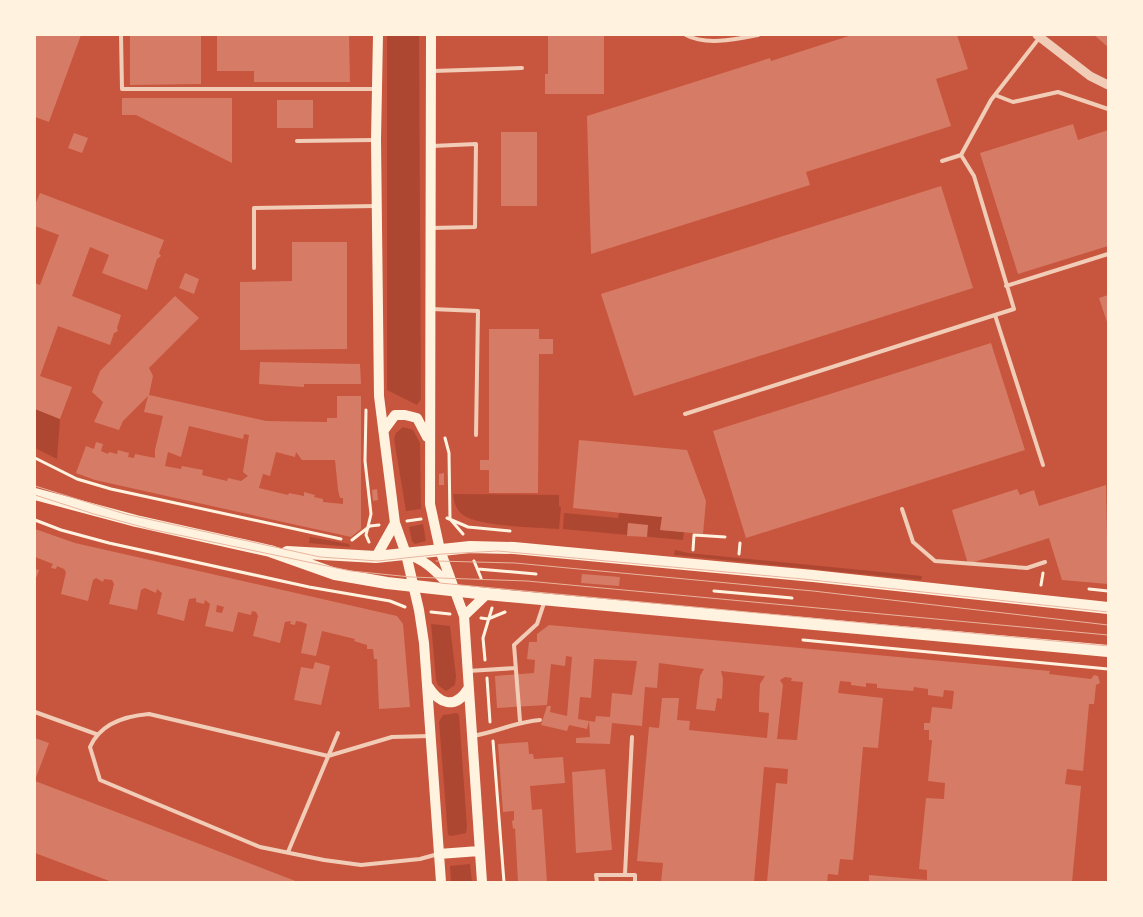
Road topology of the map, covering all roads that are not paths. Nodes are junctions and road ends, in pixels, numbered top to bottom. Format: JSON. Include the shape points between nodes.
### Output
{"nodes":[{"id":1,"x":121,"y":35,"type":"edge"},
{"id":2,"x":378,"y":35,"type":"edge"},
{"id":3,"x":431,"y":35,"type":"edge"},
{"id":4,"x":686,"y":35,"type":"edge"},
{"id":5,"x":758,"y":35,"type":"edge"},
{"id":6,"x":1038,"y":36,"type":"edge"},
{"id":7,"x":522,"y":68,"type":"dead end"},
{"id":8,"x":430,"y":71,"type":"junction"},
{"id":9,"x":1108,"y":85,"type":"edge"},
{"id":10,"x":379,"y":89,"type":"junction"},
{"id":11,"x":995,"y":95,"type":"junction"},
{"id":12,"x":1108,"y":109,"type":"edge"},
{"id":13,"x":376,"y":140,"type":"junction"},
{"id":14,"x":297,"y":142,"type":"dead end"},
{"id":15,"x":430,"y":146,"type":"junction"},
{"id":16,"x":961,"y":155,"type":"junction"},
{"id":17,"x":942,"y":161,"type":"dead end"},
{"id":18,"x":378,"y":206,"type":"junction"},
{"id":19,"x":430,"y":228,"type":"junction"},
{"id":20,"x":1108,"y":254,"type":"edge"},
{"id":21,"x":254,"y":268,"type":"dead end"},
{"id":22,"x":1006,"y":286,"type":"junction"},
{"id":23,"x":429,"y":309,"type":"junction"},
{"id":24,"x":995,"y":315,"type":"junction"},
{"id":25,"x":685,"y":414,"type":"dead end"},
{"id":26,"x":384,"y":430,"type":"junction"},
{"id":27,"x":476,"y":435,"type":"dead end"},
{"id":28,"x":429,"y":440,"type":"junction"},
{"id":29,"x":1043,"y":465,"type":"dead end"},
{"id":30,"x":35,"y":484,"type":"edge"},
{"id":31,"x":35,"y":494,"type":"edge"},
{"id":32,"x":50,"y":496,"type":"junction"},
{"id":33,"x":902,"y":509,"type":"dead end"},
{"id":34,"x":395,"y":523,"type":"junction"},
{"id":35,"x":440,"y":550,"type":"junction"},
{"id":36,"x":270,"y":551,"type":"junction"},
{"id":37,"x":406,"y":554,"type":"junction"},
{"id":38,"x":376,"y":557,"type":"junction"},
{"id":39,"x":1045,"y":562,"type":"dead end"},
{"id":40,"x":413,"y":586,"type":"junction"},
{"id":41,"x":455,"y":590,"type":"junction"},
{"id":42,"x":487,"y":594,"type":"junction"},
{"id":43,"x":545,"y":598,"type":"junction"},
{"id":44,"x":1108,"y":608,"type":"edge"},
{"id":45,"x":464,"y":616,"type":"junction"},
{"id":46,"x":1108,"y":651,"type":"edge"},
{"id":47,"x":516,"y":668,"type":"junction"},
{"id":48,"x":467,"y":671,"type":"junction"},
{"id":49,"x":428,"y":686,"type":"junction"},
{"id":50,"x":468,"y":689,"type":"junction"},
{"id":51,"x":35,"y":712,"type":"edge"},
{"id":52,"x":540,"y":720,"type":"dead end"},
{"id":53,"x":520,"y":722,"type":"junction"},
{"id":54,"x":338,"y":733,"type":"dead end"},
{"id":55,"x":96,"y":734,"type":"junction"},
{"id":56,"x":430,"y":736,"type":"junction"},
{"id":57,"x":471,"y":736,"type":"junction"},
{"id":58,"x":632,"y":737,"type":"dead end"},
{"id":59,"x":328,"y":756,"type":"junction"},
{"id":60,"x":479,"y":851,"type":"junction"},
{"id":61,"x":288,"y":852,"type":"junction"},
{"id":62,"x":439,"y":854,"type":"junction"},
{"id":63,"x":625,"y":874,"type":"junction"},
{"id":64,"x":441,"y":882,"type":"edge"},
{"id":65,"x":482,"y":882,"type":"edge"},
{"id":66,"x":597,"y":882,"type":"edge"},
{"id":67,"x":635,"y":882,"type":"edge"}],
"edges":[{"from":1,"to":10,"type":"lane","via":[[122,89]]},
{"from":2,"to":10,"type":"main road"},
{"from":3,"to":8,"type":"main road"},
{"from":4,"to":5,"type":"lane","via":[[716,41]]},
{"from":6,"to":9,"type":"street","via":[[1090,76]]},
{"from":6,"to":11,"type":"lane"},
{"from":7,"to":8,"type":"lane"},
{"from":8,"to":15,"type":"main road"},
{"from":10,"to":13,"type":"main road"},
{"from":11,"to":12,"type":"lane","via":[[1013,102],[1058,92]]},
{"from":11,"to":16,"type":"lane"},
{"from":13,"to":14,"type":"lane"},
{"from":13,"to":18,"type":"main road"},
{"from":15,"to":19,"type":"main road"},
{"from":15,"to":19,"type":"lane","via":[[476,144],[475,227]]},
{"from":16,"to":17,"type":"lane"},
{"from":16,"to":22,"type":"lane","via":[[974,176]]},
{"from":18,"to":21,"type":"lane","via":[[254,208]]},
{"from":18,"to":26,"type":"main road","via":[[377,343]]},
{"from":19,"to":23,"type":"main road"},
{"from":20,"to":22,"type":"lane"},
{"from":22,"to":24,"type":"lane","via":[[1014,309]]},
{"from":23,"to":27,"type":"lane","via":[[478,311]]},
{"from":23,"to":28,"type":"main road"},
{"from":24,"to":25,"type":"lane"},
{"from":24,"to":29,"type":"lane"},
{"from":26,"to":28,"type":"main road","via":[[395,415],[412,416],[421,423]]},
{"from":26,"to":34,"type":"main road"},
{"from":28,"to":35,"type":"main road","via":[[430,504]]},
{"from":30,"to":32,"type":"main road"},
{"from":31,"to":32,"type":"main road"},
{"from":32,"to":36,"type":"main road","via":[[136,521]]},
{"from":33,"to":39,"type":"lane","via":[[913,542],[935,561],[1026,568]]},
{"from":34,"to":37,"type":"main road"},
{"from":34,"to":38,"type":"main road"},
{"from":35,"to":37,"type":"main road"},
{"from":35,"to":41,"type":"main road"},
{"from":35,"to":44,"type":"main road","via":[[470,547],[522,549]]},
{"from":36,"to":38,"type":"main road"},
{"from":36,"to":40,"type":"main road","via":[[335,574]]},
{"from":37,"to":38,"type":"main road"},
{"from":37,"to":40,"type":"main road"},
{"from":37,"to":41,"type":"main road","via":[[431,566]]},
{"from":40,"to":41,"type":"main road"},
{"from":40,"to":49,"type":"main road"},
{"from":41,"to":42,"type":"main road"},
{"from":41,"to":45,"type":"main road"},
{"from":42,"to":43,"type":"main road"},
{"from":42,"to":45,"type":"main road"},
{"from":43,"to":46,"type":"main road"},
{"from":43,"to":47,"type":"lane","via":[[537,624],[514,645]]},
{"from":45,"to":48,"type":"main road"},
{"from":47,"to":48,"type":"lane"},
{"from":47,"to":53,"type":"lane"},
{"from":48,"to":50,"type":"main road"},
{"from":49,"to":50,"type":"main road","via":[[438,700],[446,702],[460,699]]},
{"from":49,"to":56,"type":"main road"},
{"from":50,"to":57,"type":"main road"},
{"from":51,"to":55,"type":"lane"},
{"from":52,"to":53,"type":"lane"},
{"from":53,"to":57,"type":"lane","via":[[492,734]]},
{"from":54,"to":59,"type":"lane"},
{"from":55,"to":59,"type":"lane","via":[[127,716],[149,714]]},
{"from":55,"to":61,"type":"lane","via":[[90,747],[100,780],[260,847]]},
{"from":56,"to":59,"type":"lane","via":[[392,737]]},
{"from":56,"to":62,"type":"main road"},
{"from":57,"to":60,"type":"main road"},
{"from":58,"to":63,"type":"lane"},
{"from":59,"to":61,"type":"lane"},
{"from":60,"to":62,"type":"main road"},
{"from":60,"to":65,"type":"main road"},
{"from":61,"to":62,"type":"lane","via":[[361,865]]},
{"from":62,"to":64,"type":"main road"},
{"from":63,"to":66,"type":"lane","via":[[596,875]]},
{"from":63,"to":67,"type":"lane","via":[[635,874]]}]}
